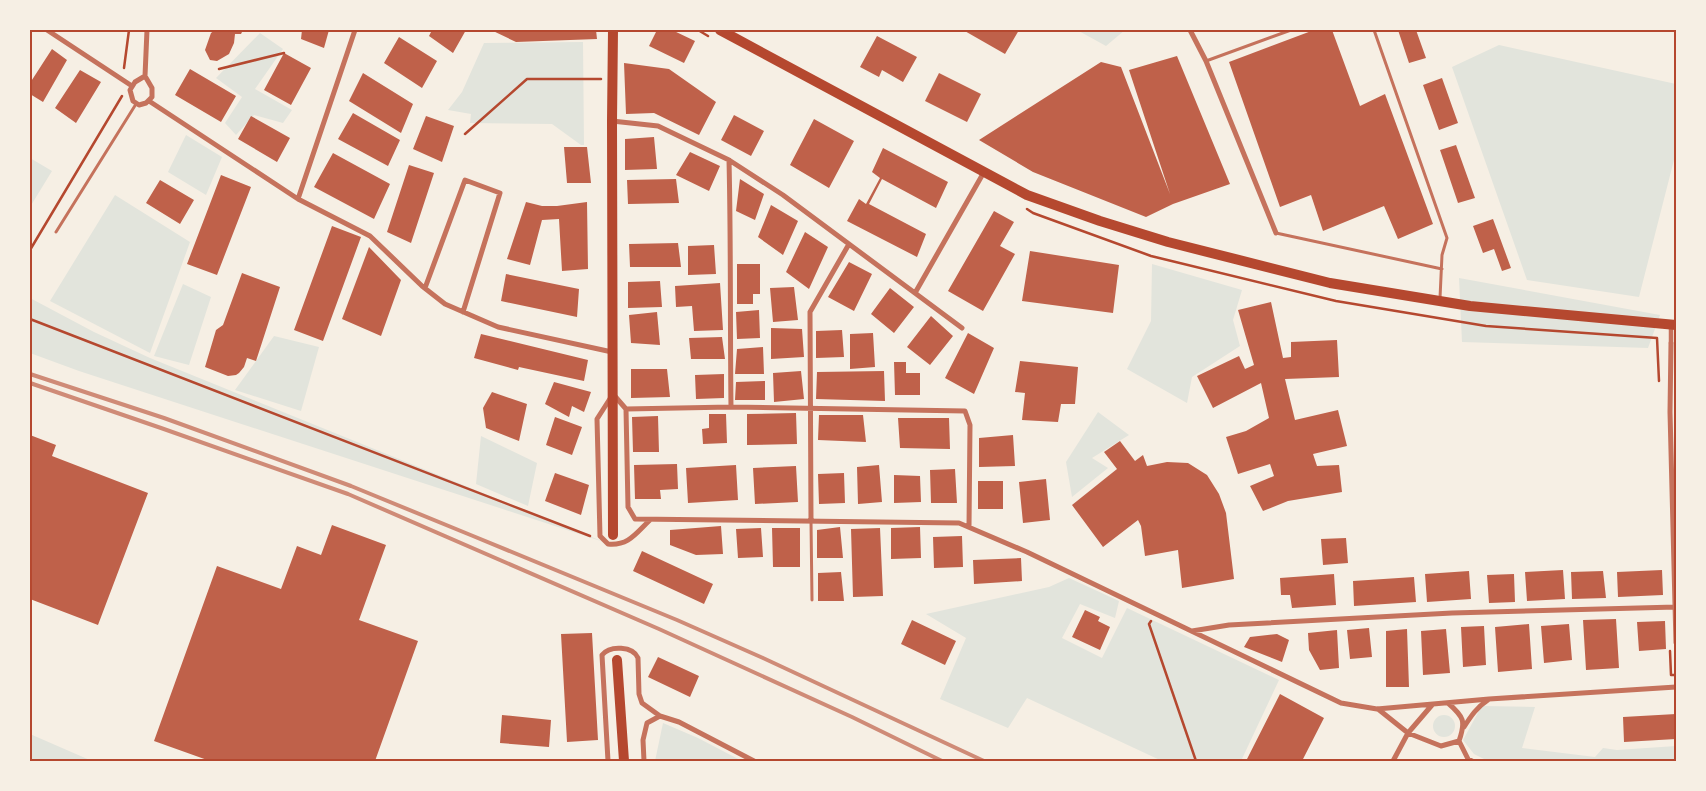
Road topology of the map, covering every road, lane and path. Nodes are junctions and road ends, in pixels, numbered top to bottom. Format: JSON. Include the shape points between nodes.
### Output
{"nodes":[{"id":1,"x":47,"y":30,"type":"edge"},
{"id":2,"x":130,"y":30,"type":"edge"},
{"id":3,"x":148,"y":30,"type":"edge"},
{"id":4,"x":355,"y":30,"type":"edge"},
{"id":5,"x":613,"y":30,"type":"edge"},
{"id":6,"x":698,"y":30,"type":"edge"},
{"id":7,"x":1190,"y":30,"type":"edge"},
{"id":8,"x":1291,"y":30,"type":"edge"},
{"id":9,"x":1374,"y":30,"type":"edge"},
{"id":10,"x":718,"y":35,"type":"edge"},
{"id":11,"x":284,"y":53,"type":"dead end"},
{"id":12,"x":1206,"y":61,"type":"junction"},
{"id":13,"x":124,"y":66,"type":"dead end"},
{"id":14,"x":219,"y":69,"type":"dead end"},
{"id":15,"x":145,"y":76,"type":"junction"},
{"id":16,"x":612,"y":80,"type":"junction"},
{"id":17,"x":132,"y":86,"type":"junction"},
{"id":18,"x":122,"y":95,"type":"dead end"},
{"id":19,"x":150,"y":101,"type":"junction"},
{"id":20,"x":136,"y":104,"type":"junction"},
{"id":21,"x":612,"y":121,"type":"junction"},
{"id":22,"x":465,"y":134,"type":"dead end"},
{"id":23,"x":729,"y":160,"type":"junction"},
{"id":24,"x":984,"y":172,"type":"junction"},
{"id":25,"x":298,"y":199,"type":"junction"},
{"id":26,"x":1026,"y":209,"type":"dead end"},
{"id":27,"x":56,"y":232,"type":"dead end"},
{"id":28,"x":1276,"y":233,"type":"joint"},
{"id":29,"x":849,"y":244,"type":"junction"},
{"id":30,"x":30,"y":250,"type":"edge"},
{"id":31,"x":1442,"y":269,"type":"junction"},
{"id":32,"x":425,"y":288,"type":"junction"},
{"id":33,"x":916,"y":293,"type":"junction"},
{"id":34,"x":1440,"y":302,"type":"junction"},
{"id":35,"x":463,"y":312,"type":"junction"},
{"id":36,"x":30,"y":319,"type":"edge"},
{"id":37,"x":1673,"y":325,"type":"edge"},
{"id":38,"x":962,"y":328,"type":"dead end"},
{"id":39,"x":1671,"y":343,"type":"joint"},
{"id":40,"x":613,"y":352,"type":"junction"},
{"id":41,"x":1659,"y":388,"type":"dead end"},
{"id":42,"x":613,"y":394,"type":"junction"},
{"id":43,"x":731,"y":407,"type":"junction"},
{"id":44,"x":810,"y":408,"type":"junction"},
{"id":45,"x":626,"y":409,"type":"junction"},
{"id":46,"x":650,"y":520,"type":"junction"},
{"id":47,"x":811,"y":521,"type":"junction"},
{"id":48,"x":969,"y":527,"type":"junction"},
{"id":49,"x":613,"y":535,"type":"dead end"},
{"id":50,"x":604,"y":542,"type":"junction"},
{"id":51,"x":1675,"y":558,"type":"edge"},
{"id":52,"x":812,"y":600,"type":"dead end"},
{"id":53,"x":1675,"y":607,"type":"edge"},
{"id":54,"x":1154,"y":613,"type":"junction"},
{"id":55,"x":1192,"y":631,"type":"junction"},
{"id":56,"x":1676,"y":643,"type":"edge"},
{"id":57,"x":1670,"y":646,"type":"dead end"},
{"id":58,"x":617,"y":660,"type":"dead end"},
{"id":59,"x":1676,"y":675,"type":"edge"},
{"id":60,"x":1676,"y":687,"type":"edge"},
{"id":61,"x":1489,"y":699,"type":"junction"},
{"id":62,"x":1448,"y":703,"type":"junction"},
{"id":63,"x":1433,"y":704,"type":"junction"},
{"id":64,"x":1377,"y":709,"type":"junction"},
{"id":65,"x":660,"y":716,"type":"junction"},
{"id":66,"x":1464,"y":727,"type":"junction"},
{"id":67,"x":1408,"y":733,"type":"junction"},
{"id":68,"x":1459,"y":741,"type":"junction"},
{"id":69,"x":608,"y":761,"type":"edge"},
{"id":70,"x":624,"y":761,"type":"edge"},
{"id":71,"x":644,"y":761,"type":"edge"},
{"id":72,"x":754,"y":761,"type":"edge"},
{"id":73,"x":1196,"y":761,"type":"edge"},
{"id":74,"x":1393,"y":761,"type":"edge"},
{"id":75,"x":1472,"y":761,"type":"edge"}],
"edges":[{"from":1,"to":17,"type":"street"},
{"from":2,"to":13,"type":"path"},
{"from":3,"to":15,"type":"street"},
{"from":4,"to":25,"type":"street"},
{"from":5,"to":16,"type":"main road"},
{"from":6,"to":10,"type":"path"},
{"from":7,"to":12,"type":"street"},
{"from":8,"to":12,"type":"lane"},
{"from":9,"to":31,"type":"lane","via":[[1447,238]]},
{"from":10,"to":24,"type":"main road"},
{"from":11,"to":14,"type":"path"},
{"from":12,"to":28,"type":"street"},
{"from":15,"to":17,"type":"street"},
{"from":15,"to":19,"type":"street","via":[[152,88]]},
{"from":16,"to":21,"type":"main road"},
{"from":16,"to":22,"type":"path","via":[[527,79]]},
{"from":17,"to":20,"type":"street","via":[[130,93]]},
{"from":18,"to":30,"type":"path"},
{"from":19,"to":20,"type":"street"},
{"from":19,"to":25,"type":"street"},
{"from":20,"to":27,"type":"lane"},
{"from":21,"to":23,"type":"street","via":[[658,126]]},
{"from":21,"to":40,"type":"main road"},
{"from":23,"to":29,"type":"street"},
{"from":23,"to":43,"type":"street"},
{"from":24,"to":33,"type":"street"},
{"from":24,"to":34,"type":"main road","via":[[1027,195],[1168,242],[1330,283]]},
{"from":25,"to":32,"type":"street","via":[[370,236]]},
{"from":26,"to":41,"type":"path","via":[[1151,256],[1336,301],[1486,326],[1657,338]]},
{"from":28,"to":31,"type":"lane"},
{"from":29,"to":33,"type":"street"},
{"from":29,"to":44,"type":"street","via":[[810,312]]},
{"from":31,"to":34,"type":"lane"},
{"from":32,"to":35,"type":"street","via":[[445,304]]},
{"from":32,"to":35,"type":"street","via":[[465,180],[500,193]]},
{"from":33,"to":38,"type":"street"},
{"from":34,"to":37,"type":"main road"},
{"from":35,"to":40,"type":"street","via":[[498,327]]},
{"from":36,"to":50,"type":"path"},
{"from":37,"to":39,"type":"street"},
{"from":39,"to":51,"type":"street"},
{"from":40,"to":42,"type":"main road"},
{"from":42,"to":45,"type":"street"},
{"from":42,"to":49,"type":"main road"},
{"from":42,"to":50,"type":"street","via":[[597,419],[600,536]]},
{"from":43,"to":44,"type":"street"},
{"from":43,"to":45,"type":"street"},
{"from":44,"to":47,"type":"street"},
{"from":44,"to":48,"type":"street","via":[[966,411],[970,424]]},
{"from":45,"to":46,"type":"street","via":[[628,507],[635,519]]},
{"from":46,"to":47,"type":"street"},
{"from":46,"to":50,"type":"street","via":[[627,542],[618,545]]},
{"from":47,"to":48,"type":"street","via":[[959,523]]},
{"from":47,"to":52,"type":"lane"},
{"from":48,"to":54,"type":"street"},
{"from":51,"to":53,"type":"street"},
{"from":53,"to":55,"type":"street","via":[[1229,624]]},
{"from":53,"to":56,"type":"street"},
{"from":54,"to":55,"type":"street"},
{"from":54,"to":73,"type":"path","via":[[1149,624]]},
{"from":55,"to":64,"type":"street","via":[[1340,703]]},
{"from":57,"to":59,"type":"path","via":[[1671,675]]},
{"from":58,"to":70,"type":"main road"},
{"from":60,"to":61,"type":"street"},
{"from":61,"to":62,"type":"street"},
{"from":61,"to":66,"type":"street"},
{"from":62,"to":63,"type":"street"},
{"from":62,"to":66,"type":"street","via":[[1461,714]]},
{"from":63,"to":64,"type":"street"},
{"from":63,"to":67,"type":"street"},
{"from":64,"to":67,"type":"street"},
{"from":65,"to":69,"type":"street","via":[[642,703],[636,652],[606,650],[602,655]]},
{"from":65,"to":71,"type":"street","via":[[647,723],[643,740]]},
{"from":65,"to":72,"type":"street","via":[[679,722]]},
{"from":66,"to":68,"type":"street"},
{"from":67,"to":68,"type":"street","via":[[1441,746]]},
{"from":67,"to":74,"type":"street"},
{"from":68,"to":75,"type":"street"}]}
